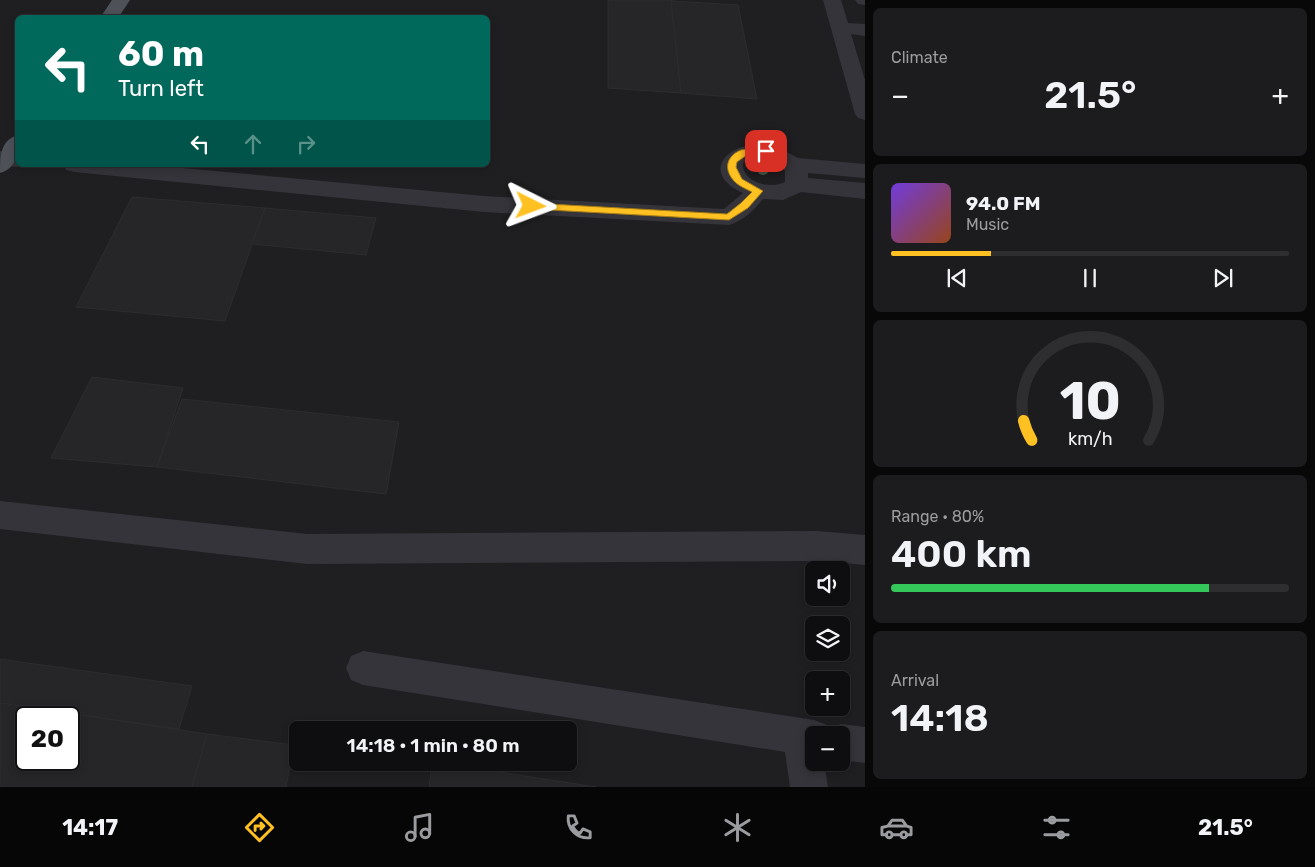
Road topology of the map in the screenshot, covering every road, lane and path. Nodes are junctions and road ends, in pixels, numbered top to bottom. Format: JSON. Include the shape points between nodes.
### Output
{"nodes":[{"id":1,"x":122,"y":0,"type":"edge"},
{"id":2,"x":832,"y":0,"type":"edge"},
{"id":3,"x":111,"y":15,"type":"edge"},
{"id":4,"x":839,"y":28,"type":"junction"},
{"id":5,"x":865,"y":30,"type":"edge"},
{"id":6,"x":862,"y":92,"type":"edge"},
{"id":7,"x":865,"y":114,"type":"edge"},
{"id":8,"x":95,"y":167,"type":"edge"},
{"id":9,"x":865,"y":171,"type":"edge"},
{"id":10,"x":795,"y":174,"type":"junction"},
{"id":11,"x":758,"y":191,"type":"junction"},
{"id":12,"x":865,"y":191,"type":"edge"},
{"id":13,"x":0,"y":515,"type":"edge"},
{"id":14,"x":865,"y":550,"type":"edge"},
{"id":15,"x":363,"y":668,"type":"dead end"},
{"id":16,"x":805,"y":737,"type":"edge"},
{"id":17,"x":850,"y":743,"type":"edge"},
{"id":18,"x":865,"y":745,"type":"edge"},
{"id":19,"x":808,"y":771,"type":"edge"},
{"id":20,"x":808,"y":787,"type":"edge"}],
"edges":[{"from":1,"to":3,"type":"main road"},
{"from":2,"to":4,"type":"street"},
{"from":4,"to":5,"type":"street"},
{"from":4,"to":6,"type":"street"},
{"from":6,"to":7,"type":"street"},
{"from":8,"to":11,"type":"street","via":[[484,204],[729,217]]},
{"from":9,"to":10,"type":"street"},
{"from":10,"to":11,"type":"street","via":[[786,192]]},
{"from":10,"to":11,"type":"street","via":[[786,158],[766,151],[738,156],[731,167],[734,174],[739,181]]},
{"from":10,"to":12,"type":"street"},
{"from":13,"to":14,"type":"street","via":[[307,549],[816,546]]},
{"from":15,"to":16,"type":"street"},
{"from":17,"to":18,"type":"street"},
{"from":19,"to":20,"type":"street"}]}
